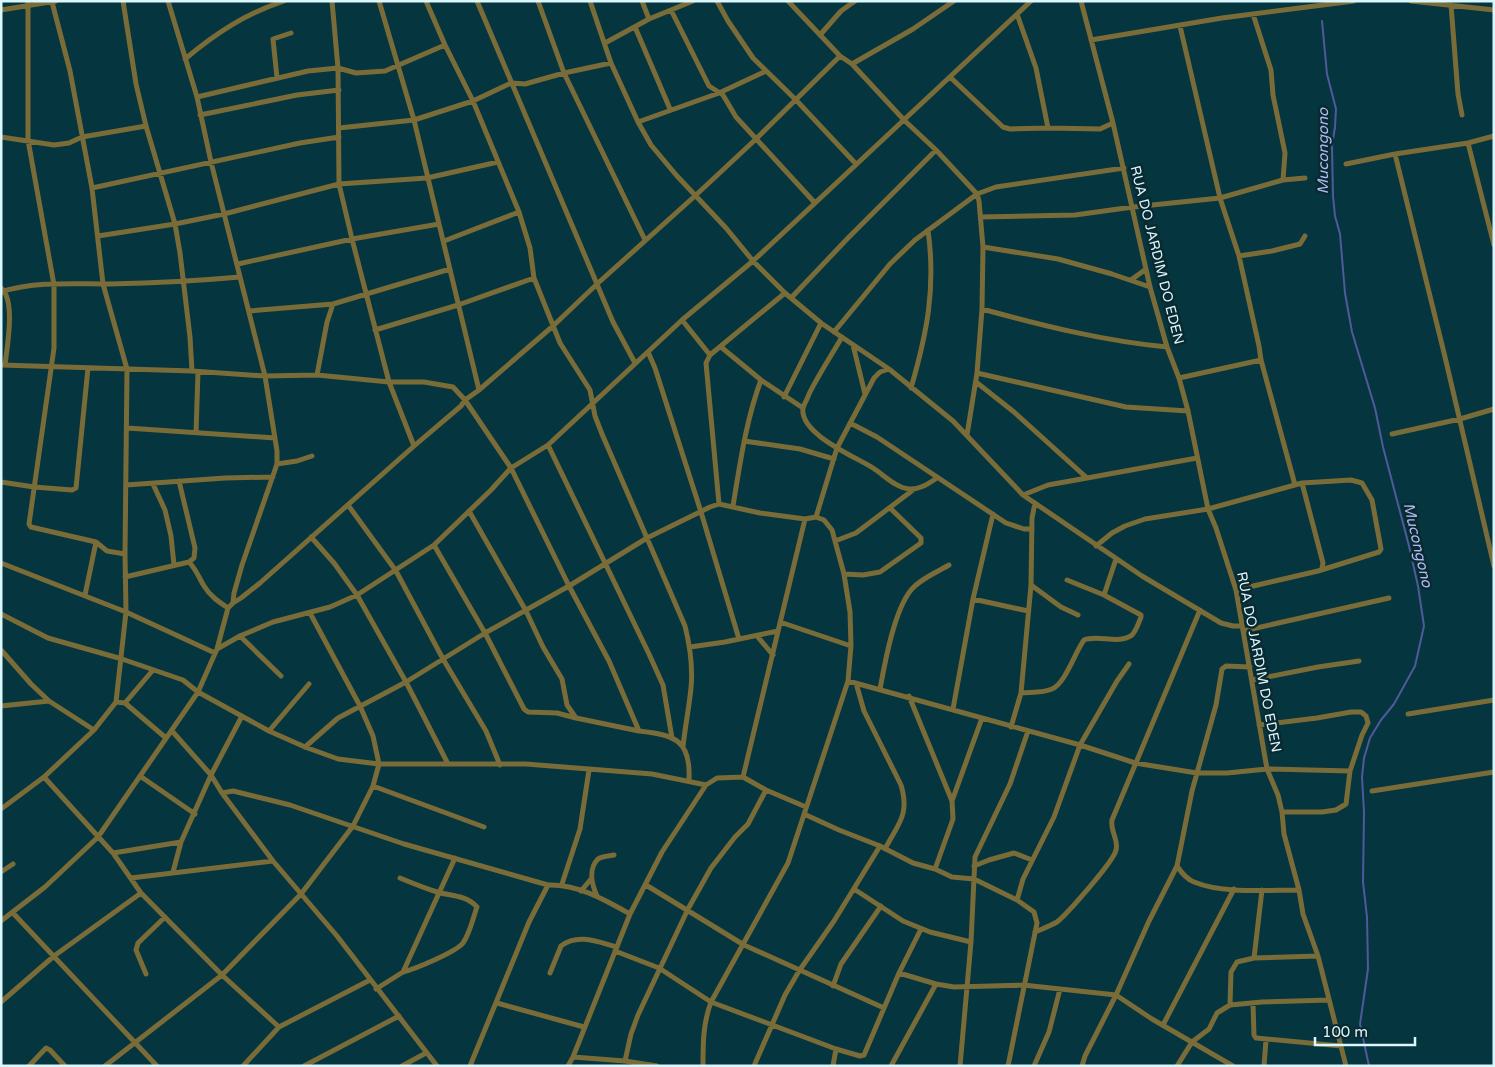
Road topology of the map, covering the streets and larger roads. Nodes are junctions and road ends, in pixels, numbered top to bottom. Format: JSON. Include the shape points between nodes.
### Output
{"nodes":[{"id":1,"x":56,"y":1,"type":"edge"},
{"id":2,"x":124,"y":1,"type":"edge"},
{"id":3,"x":168,"y":1,"type":"edge"},
{"id":4,"x":284,"y":1,"type":"edge"},
{"id":5,"x":332,"y":1,"type":"edge"},
{"id":6,"x":379,"y":1,"type":"edge"},
{"id":7,"x":426,"y":1,"type":"edge"},
{"id":8,"x":477,"y":1,"type":"edge"},
{"id":9,"x":538,"y":1,"type":"edge"},
{"id":10,"x":590,"y":1,"type":"edge"},
{"id":11,"x":642,"y":1,"type":"edge"},
{"id":12,"x":693,"y":1,"type":"edge"},
{"id":13,"x":717,"y":1,"type":"edge"},
{"id":14,"x":855,"y":1,"type":"edge"},
{"id":15,"x":954,"y":1,"type":"edge"},
{"id":16,"x":1031,"y":1,"type":"edge"},
{"id":17,"x":1081,"y":1,"type":"edge"},
{"id":18,"x":1354,"y":1,"type":"edge"},
{"id":19,"x":1411,"y":1,"type":"edge"},
{"id":20,"x":52,"y":2,"type":"edge"},
{"id":21,"x":790,"y":2,"type":"edge"},
{"id":22,"x":29,"y":4,"type":"edge"},
{"id":23,"x":1451,"y":5,"type":"junction"},
{"id":24,"x":1,"y":10,"type":"edge"},
{"id":25,"x":671,"y":10,"type":"junction"},
{"id":26,"x":1494,"y":10,"type":"edge"},
{"id":27,"x":1017,"y":14,"type":"junction"},
{"id":28,"x":1253,"y":14,"type":"junction"},
{"id":29,"x":649,"y":20,"type":"junction"},
{"id":30,"x":1180,"y":26,"type":"junction"},
{"id":31,"x":635,"y":27,"type":"junction"},
{"id":32,"x":292,"y":34,"type":"dead end"},
{"id":33,"x":820,"y":35,"type":"junction"},
{"id":34,"x":1091,"y":40,"type":"junction"},
{"id":35,"x":604,"y":43,"type":"junction"},
{"id":36,"x":445,"y":45,"type":"junction"},
{"id":37,"x":840,"y":56,"type":"junction"},
{"id":38,"x":185,"y":59,"type":"junction"},
{"id":39,"x":611,"y":63,"type":"junction"},
{"id":40,"x":852,"y":64,"type":"junction"},
{"id":41,"x":398,"y":66,"type":"junction"},
{"id":42,"x":338,"y":68,"type":"junction"},
{"id":43,"x":766,"y":71,"type":"junction"},
{"id":44,"x":564,"y":73,"type":"junction"},
{"id":45,"x":950,"y":77,"type":"junction"},
{"id":46,"x":277,"y":78,"type":"junction"},
{"id":47,"x":511,"y":83,"type":"junction"},
{"id":48,"x":338,"y":90,"type":"junction"},
{"id":49,"x":719,"y":93,"type":"junction"},
{"id":50,"x":196,"y":98,"type":"junction"},
{"id":51,"x":796,"y":100,"type":"junction"},
{"id":52,"x":474,"y":101,"type":"junction"},
{"id":53,"x":670,"y":109,"type":"junction"},
{"id":54,"x":200,"y":115,"type":"junction"},
{"id":55,"x":1462,"y":115,"type":"dead end"},
{"id":56,"x":414,"y":120,"type":"junction"},
{"id":57,"x":905,"y":121,"type":"junction"},
{"id":58,"x":638,"y":122,"type":"junction"},
{"id":59,"x":1113,"y":123,"type":"junction"},
{"id":60,"x":146,"y":126,"type":"junction"},
{"id":61,"x":340,"y":128,"type":"junction"},
{"id":62,"x":1048,"y":128,"type":"junction"},
{"id":63,"x":1,"y":136,"type":"edge"},
{"id":64,"x":82,"y":136,"type":"junction"},
{"id":65,"x":1494,"y":136,"type":"edge"},
{"id":66,"x":339,"y":137,"type":"junction"},
{"id":67,"x":756,"y":139,"type":"junction"},
{"id":68,"x":28,"y":140,"type":"junction"},
{"id":69,"x":1468,"y":143,"type":"junction"},
{"id":70,"x":936,"y":150,"type":"junction"},
{"id":71,"x":1395,"y":154,"type":"junction"},
{"id":72,"x":211,"y":162,"type":"junction"},
{"id":73,"x":498,"y":162,"type":"junction"},
{"id":74,"x":856,"y":164,"type":"junction"},
{"id":75,"x":1346,"y":164,"type":"dead end"},
{"id":76,"x":1124,"y":168,"type":"junction"},
{"id":77,"x":160,"y":174,"type":"junction"},
{"id":78,"x":427,"y":178,"type":"junction"},
{"id":79,"x":1306,"y":178,"type":"dead end"},
{"id":80,"x":1283,"y":180,"type":"junction"},
{"id":81,"x":339,"y":184,"type":"junction"},
{"id":82,"x":92,"y":188,"type":"junction"},
{"id":83,"x":977,"y":194,"type":"junction"},
{"id":84,"x":696,"y":195,"type":"junction"},
{"id":85,"x":1220,"y":198,"type":"junction"},
{"id":86,"x":815,"y":203,"type":"junction"},
{"id":87,"x":1133,"y":207,"type":"junction"},
{"id":88,"x":519,"y":212,"type":"junction"},
{"id":89,"x":224,"y":214,"type":"junction"},
{"id":90,"x":981,"y":218,"type":"junction"},
{"id":91,"x":175,"y":224,"type":"junction"},
{"id":92,"x":439,"y":224,"type":"junction"},
{"id":93,"x":928,"y":230,"type":"junction"},
{"id":94,"x":98,"y":236,"type":"junction"},
{"id":95,"x":1305,"y":236,"type":"dead end"},
{"id":96,"x":352,"y":239,"type":"junction"},
{"id":97,"x":444,"y":240,"type":"junction"},
{"id":98,"x":645,"y":240,"type":"junction"},
{"id":99,"x":1494,"y":245,"type":"edge"},
{"id":100,"x":983,"y":247,"type":"junction"},
{"id":101,"x":1239,"y":256,"type":"junction"},
{"id":102,"x":753,"y":261,"type":"junction"},
{"id":103,"x":238,"y":264,"type":"junction"},
{"id":104,"x":450,"y":269,"type":"junction"},
{"id":105,"x":1146,"y":269,"type":"junction"},
{"id":106,"x":240,"y":277,"type":"junction"},
{"id":107,"x":534,"y":278,"type":"junction"},
{"id":108,"x":1131,"y":280,"type":"junction"},
{"id":109,"x":183,"y":282,"type":"junction"},
{"id":110,"x":104,"y":284,"type":"junction"},
{"id":111,"x":597,"y":284,"type":"junction"},
{"id":112,"x":54,"y":285,"type":"junction"},
{"id":113,"x":1150,"y":287,"type":"junction"},
{"id":114,"x":2,"y":290,"type":"edge"},
{"id":115,"x":786,"y":292,"type":"junction"},
{"id":116,"x":366,"y":294,"type":"junction"},
{"id":117,"x":791,"y":298,"type":"junction"},
{"id":118,"x":333,"y":304,"type":"junction"},
{"id":119,"x":458,"y":305,"type":"junction"},
{"id":120,"x":982,"y":309,"type":"junction"},
{"id":121,"x":249,"y":311,"type":"junction"},
{"id":122,"x":682,"y":320,"type":"junction"},
{"id":123,"x":821,"y":323,"type":"junction"},
{"id":124,"x":553,"y":326,"type":"junction"},
{"id":125,"x":375,"y":330,"type":"junction"},
{"id":126,"x":834,"y":332,"type":"junction"},
{"id":127,"x":842,"y":338,"type":"junction"},
{"id":128,"x":853,"y":345,"type":"junction"},
{"id":129,"x":721,"y":346,"type":"junction"},
{"id":130,"x":1167,"y":347,"type":"junction"},
{"id":131,"x":648,"y":352,"type":"junction"},
{"id":132,"x":710,"y":355,"type":"junction"},
{"id":133,"x":1261,"y":360,"type":"junction"},
{"id":134,"x":635,"y":363,"type":"junction"},
{"id":135,"x":3,"y":365,"type":"edge"},
{"id":136,"x":51,"y":367,"type":"junction"},
{"id":137,"x":88,"y":368,"type":"junction"},
{"id":138,"x":127,"y":369,"type":"junction"},
{"id":139,"x":889,"y":369,"type":"junction"},
{"id":140,"x":195,"y":372,"type":"junction"},
{"id":141,"x":977,"y":373,"type":"junction"},
{"id":142,"x":318,"y":375,"type":"junction"},
{"id":143,"x":266,"y":376,"type":"junction"},
{"id":144,"x":1180,"y":378,"type":"junction"},
{"id":145,"x":761,"y":380,"type":"junction"},
{"id":146,"x":389,"y":382,"type":"junction"},
{"id":147,"x":976,"y":382,"type":"junction"},
{"id":148,"x":911,"y":388,"type":"junction"},
{"id":149,"x":479,"y":390,"type":"junction"},
{"id":150,"x":865,"y":394,"type":"junction"},
{"id":151,"x":784,"y":397,"type":"junction"},
{"id":152,"x":465,"y":400,"type":"junction"},
{"id":153,"x":593,"y":402,"type":"junction"},
{"id":154,"x":803,"y":408,"type":"junction"},
{"id":155,"x":1494,"y":409,"type":"edge"},
{"id":156,"x":1188,"y":411,"type":"junction"},
{"id":157,"x":1460,"y":419,"type":"junction"},
{"id":158,"x":850,"y":423,"type":"junction"},
{"id":159,"x":127,"y":428,"type":"junction"},
{"id":160,"x":196,"y":433,"type":"junction"},
{"id":161,"x":1392,"y":434,"type":"dead end"},
{"id":162,"x":967,"y":435,"type":"junction"},
{"id":163,"x":275,"y":438,"type":"junction"},
{"id":164,"x":744,"y":441,"type":"junction"},
{"id":165,"x":548,"y":445,"type":"junction"},
{"id":166,"x":414,"y":446,"type":"junction"},
{"id":167,"x":837,"y":448,"type":"junction"},
{"id":168,"x":312,"y":456,"type":"dead end"},
{"id":169,"x":1197,"y":458,"type":"junction"},
{"id":170,"x":834,"y":459,"type":"junction"},
{"id":171,"x":277,"y":464,"type":"junction"},
{"id":172,"x":511,"y":468,"type":"junction"},
{"id":173,"x":273,"y":477,"type":"junction"},
{"id":174,"x":937,"y":478,"type":"junction"},
{"id":175,"x":1087,"y":478,"type":"junction"},
{"id":176,"x":180,"y":481,"type":"junction"},
{"id":177,"x":1,"y":482,"type":"edge"},
{"id":178,"x":1302,"y":483,"type":"junction"},
{"id":179,"x":153,"y":484,"type":"junction"},
{"id":180,"x":1295,"y":484,"type":"junction"},
{"id":181,"x":126,"y":485,"type":"junction"},
{"id":182,"x":34,"y":487,"type":"junction"},
{"id":183,"x":914,"y":489,"type":"junction"},
{"id":184,"x":1023,"y":495,"type":"junction"},
{"id":185,"x":1035,"y":503,"type":"junction"},
{"id":186,"x":719,"y":504,"type":"junction"},
{"id":187,"x":348,"y":505,"type":"junction"},
{"id":188,"x":733,"y":506,"type":"junction"},
{"id":189,"x":890,"y":508,"type":"junction"},
{"id":190,"x":1208,"y":509,"type":"junction"},
{"id":191,"x":469,"y":512,"type":"junction"},
{"id":192,"x":701,"y":512,"type":"junction"},
{"id":193,"x":993,"y":514,"type":"junction"},
{"id":194,"x":816,"y":517,"type":"junction"},
{"id":195,"x":806,"y":519,"type":"junction"},
{"id":196,"x":1032,"y":529,"type":"junction"},
{"id":197,"x":311,"y":537,"type":"junction"},
{"id":198,"x":647,"y":538,"type":"junction"},
{"id":199,"x":835,"y":540,"type":"junction"},
{"id":200,"x":96,"y":542,"type":"junction"},
{"id":201,"x":434,"y":545,"type":"junction"},
{"id":202,"x":1096,"y":546,"type":"junction"},
{"id":203,"x":125,"y":554,"type":"junction"},
{"id":204,"x":1116,"y":559,"type":"junction"},
{"id":205,"x":189,"y":562,"type":"junction"},
{"id":206,"x":1,"y":563,"type":"edge"},
{"id":207,"x":605,"y":563,"type":"junction"},
{"id":208,"x":174,"y":565,"type":"junction"},
{"id":209,"x":949,"y":565,"type":"dead end"},
{"id":210,"x":1494,"y":566,"type":"edge"},
{"id":211,"x":1322,"y":568,"type":"junction"},
{"id":212,"x":396,"y":571,"type":"junction"},
{"id":213,"x":844,"y":574,"type":"junction"},
{"id":214,"x":125,"y":577,"type":"junction"},
{"id":215,"x":1067,"y":580,"type":"dead end"},
{"id":216,"x":1031,"y":585,"type":"junction"},
{"id":217,"x":569,"y":586,"type":"junction"},
{"id":218,"x":1236,"y":590,"type":"junction"},
{"id":219,"x":85,"y":595,"type":"junction"},
{"id":220,"x":357,"y":595,"type":"junction"},
{"id":221,"x":1104,"y":595,"type":"junction"},
{"id":222,"x":1389,"y":598,"type":"dead end"},
{"id":223,"x":973,"y":599,"type":"junction"},
{"id":224,"x":233,"y":603,"type":"junction"},
{"id":225,"x":228,"y":608,"type":"junction"},
{"id":226,"x":1200,"y":610,"type":"junction"},
{"id":227,"x":526,"y":611,"type":"junction"},
{"id":228,"x":1028,"y":611,"type":"junction"},
{"id":229,"x":126,"y":612,"type":"junction"},
{"id":230,"x":310,"y":613,"type":"junction"},
{"id":231,"x":1,"y":614,"type":"edge"},
{"id":232,"x":1078,"y":615,"type":"dead end"},
{"id":233,"x":780,"y":622,"type":"junction"},
{"id":234,"x":1242,"y":629,"type":"junction"},
{"id":235,"x":778,"y":631,"type":"junction"},
{"id":236,"x":485,"y":633,"type":"junction"},
{"id":237,"x":240,"y":636,"type":"junction"},
{"id":238,"x":757,"y":636,"type":"junction"},
{"id":239,"x":739,"y":639,"type":"junction"},
{"id":240,"x":851,"y":646,"type":"junction"},
{"id":241,"x":690,"y":647,"type":"junction"},
{"id":242,"x":216,"y":651,"type":"junction"},
{"id":243,"x":2,"y":652,"type":"edge"},
{"id":244,"x":773,"y":655,"type":"junction"},
{"id":245,"x":443,"y":658,"type":"junction"},
{"id":246,"x":122,"y":659,"type":"junction"},
{"id":247,"x":1359,"y":661,"type":"dead end"},
{"id":248,"x":1129,"y":664,"type":"dead end"},
{"id":249,"x":1250,"y":667,"type":"junction"},
{"id":250,"x":153,"y":670,"type":"junction"},
{"id":251,"x":281,"y":676,"type":"dead end"},
{"id":252,"x":848,"y":680,"type":"junction"},
{"id":253,"x":1252,"y":680,"type":"junction"},
{"id":254,"x":406,"y":682,"type":"junction"},
{"id":255,"x":856,"y":683,"type":"junction"},
{"id":256,"x":309,"y":684,"type":"dead end"},
{"id":257,"x":880,"y":689,"type":"junction"},
{"id":258,"x":198,"y":692,"type":"junction"},
{"id":259,"x":1021,"y":693,"type":"junction"},
{"id":260,"x":909,"y":696,"type":"junction"},
{"id":261,"x":1494,"y":700,"type":"edge"},
{"id":262,"x":49,"y":701,"type":"junction"},
{"id":263,"x":116,"y":702,"type":"junction"},
{"id":264,"x":125,"y":703,"type":"junction"},
{"id":265,"x":1,"y":706,"type":"edge"},
{"id":266,"x":360,"y":706,"type":"junction"},
{"id":267,"x":954,"y":709,"type":"junction"},
{"id":268,"x":1408,"y":714,"type":"dead end"},
{"id":269,"x":242,"y":716,"type":"junction"},
{"id":270,"x":576,"y":718,"type":"junction"},
{"id":271,"x":982,"y":718,"type":"junction"},
{"id":272,"x":1260,"y":725,"type":"junction"},
{"id":273,"x":1011,"y":726,"type":"junction"},
{"id":274,"x":94,"y":730,"type":"junction"},
{"id":275,"x":639,"y":730,"type":"junction"},
{"id":276,"x":172,"y":731,"type":"junction"},
{"id":277,"x":269,"y":731,"type":"junction"},
{"id":278,"x":1028,"y":731,"type":"junction"},
{"id":279,"x":166,"y":738,"type":"junction"},
{"id":280,"x":672,"y":738,"type":"junction"},
{"id":281,"x":1080,"y":745,"type":"junction"},
{"id":282,"x":305,"y":747,"type":"junction"},
{"id":283,"x":683,"y":747,"type":"junction"},
{"id":284,"x":1135,"y":763,"type":"junction"},
{"id":285,"x":379,"y":764,"type":"junction"},
{"id":286,"x":448,"y":764,"type":"junction"},
{"id":287,"x":500,"y":765,"type":"junction"},
{"id":288,"x":1267,"y":769,"type":"junction"},
{"id":289,"x":589,"y":770,"type":"junction"},
{"id":290,"x":1350,"y":771,"type":"junction"},
{"id":291,"x":1494,"y":772,"type":"edge"},
{"id":292,"x":1197,"y":773,"type":"junction"},
{"id":293,"x":211,"y":775,"type":"junction"},
{"id":294,"x":140,"y":776,"type":"junction"},
{"id":295,"x":44,"y":777,"type":"junction"},
{"id":296,"x":743,"y":777,"type":"junction"},
{"id":297,"x":689,"y":780,"type":"junction"},
{"id":298,"x":706,"y":784,"type":"junction"},
{"id":299,"x":374,"y":786,"type":"junction"},
{"id":300,"x":766,"y":790,"type":"junction"},
{"id":301,"x":1372,"y":791,"type":"dead end"},
{"id":302,"x":222,"y":794,"type":"junction"},
{"id":303,"x":952,"y":802,"type":"junction"},
{"id":304,"x":806,"y":807,"type":"junction"},
{"id":305,"x":1,"y":809,"type":"edge"},
{"id":306,"x":1282,"y":812,"type":"junction"},
{"id":307,"x":195,"y":814,"type":"junction"},
{"id":308,"x":804,"y":814,"type":"junction"},
{"id":309,"x":353,"y":826,"type":"junction"},
{"id":310,"x":484,"y":827,"type":"dead end"},
{"id":311,"x":98,"y":837,"type":"junction"},
{"id":312,"x":181,"y":842,"type":"junction"},
{"id":313,"x":882,"y":848,"type":"junction"},
{"id":314,"x":113,"y":853,"type":"junction"},
{"id":315,"x":614,"y":855,"type":"dead end"},
{"id":316,"x":455,"y":858,"type":"junction"},
{"id":317,"x":273,"y":860,"type":"junction"},
{"id":318,"x":1032,"y":860,"type":"junction"},
{"id":319,"x":13,"y":864,"type":"dead end"},
{"id":320,"x":974,"y":866,"type":"junction"},
{"id":321,"x":1177,"y":866,"type":"junction"},
{"id":322,"x":935,"y":869,"type":"junction"},
{"id":323,"x":1,"y":872,"type":"edge"},
{"id":324,"x":173,"y":872,"type":"junction"},
{"id":325,"x":131,"y":878,"type":"junction"},
{"id":326,"x":400,"y":878,"type":"dead end"},
{"id":327,"x":591,"y":879,"type":"junction"},
{"id":328,"x":974,"y":879,"type":"junction"},
{"id":329,"x":562,"y":884,"type":"junction"},
{"id":330,"x":548,"y":885,"type":"junction"},
{"id":331,"x":646,"y":885,"type":"junction"},
{"id":332,"x":854,"y":889,"type":"junction"},
{"id":333,"x":1234,"y":889,"type":"junction"},
{"id":334,"x":1262,"y":890,"type":"junction"},
{"id":335,"x":1299,"y":890,"type":"junction"},
{"id":336,"x":581,"y":891,"type":"junction"},
{"id":337,"x":141,"y":892,"type":"junction"},
{"id":338,"x":439,"y":893,"type":"junction"},
{"id":339,"x":301,"y":894,"type":"junction"},
{"id":340,"x":597,"y":896,"type":"junction"},
{"id":341,"x":1017,"y":900,"type":"junction"},
{"id":342,"x":881,"y":906,"type":"junction"},
{"id":343,"x":688,"y":909,"type":"junction"},
{"id":344,"x":13,"y":913,"type":"junction"},
{"id":345,"x":630,"y":914,"type":"junction"},
{"id":346,"x":165,"y":916,"type":"junction"},
{"id":347,"x":1,"y":921,"type":"edge"},
{"id":348,"x":921,"y":929,"type":"junction"},
{"id":349,"x":1035,"y":932,"type":"junction"},
{"id":350,"x":970,"y":942,"type":"junction"},
{"id":351,"x":744,"y":945,"type":"junction"},
{"id":352,"x":616,"y":949,"type":"junction"},
{"id":353,"x":54,"y":956,"type":"junction"},
{"id":354,"x":1318,"y":956,"type":"junction"},
{"id":355,"x":1254,"y":958,"type":"junction"},
{"id":356,"x":659,"y":968,"type":"junction"},
{"id":357,"x":799,"y":971,"type":"junction"},
{"id":358,"x":403,"y":972,"type":"junction"},
{"id":359,"x":550,"y":973,"type":"dead end"},
{"id":360,"x":899,"y":973,"type":"junction"},
{"id":361,"x":146,"y":974,"type":"dead end"},
{"id":362,"x":222,"y":975,"type":"junction"},
{"id":363,"x":370,"y":980,"type":"junction"},
{"id":364,"x":936,"y":984,"type":"junction"},
{"id":365,"x":1023,"y":985,"type":"junction"},
{"id":366,"x":833,"y":986,"type":"junction"},
{"id":367,"x":967,"y":986,"type":"junction"},
{"id":368,"x":376,"y":988,"type":"junction"},
{"id":369,"x":1060,"y":989,"type":"junction"},
{"id":370,"x":1116,"y":995,"type":"junction"},
{"id":371,"x":1329,"y":1000,"type":"junction"},
{"id":372,"x":1,"y":1002,"type":"edge"},
{"id":373,"x":712,"y":1002,"type":"junction"},
{"id":374,"x":497,"y":1003,"type":"junction"},
{"id":375,"x":1253,"y":1003,"type":"junction"},
{"id":376,"x":1230,"y":1005,"type":"junction"},
{"id":377,"x":884,"y":1008,"type":"junction"},
{"id":378,"x":399,"y":1016,"type":"junction"},
{"id":379,"x":771,"y":1025,"type":"junction"},
{"id":380,"x":1163,"y":1025,"type":"junction"},
{"id":381,"x":584,"y":1026,"type":"junction"},
{"id":382,"x":279,"y":1027,"type":"junction"},
{"id":383,"x":1266,"y":1040,"type":"junction"},
{"id":384,"x":134,"y":1042,"type":"junction"},
{"id":385,"x":1192,"y":1042,"type":"junction"},
{"id":386,"x":1341,"y":1046,"type":"junction"},
{"id":387,"x":836,"y":1050,"type":"junction"},
{"id":388,"x":426,"y":1053,"type":"junction"},
{"id":389,"x":573,"y":1057,"type":"junction"},
{"id":390,"x":625,"y":1061,"type":"junction"},
{"id":391,"x":29,"y":1066,"type":"edge"},
{"id":392,"x":65,"y":1066,"type":"edge"},
{"id":393,"x":105,"y":1066,"type":"edge"},
{"id":394,"x":157,"y":1066,"type":"edge"},
{"id":395,"x":243,"y":1066,"type":"edge"},
{"id":396,"x":304,"y":1066,"type":"edge"},
{"id":397,"x":402,"y":1066,"type":"edge"},
{"id":398,"x":437,"y":1066,"type":"edge"},
{"id":399,"x":470,"y":1066,"type":"edge"},
{"id":400,"x":568,"y":1066,"type":"edge"},
{"id":401,"x":657,"y":1066,"type":"edge"},
{"id":402,"x":703,"y":1066,"type":"edge"},
{"id":403,"x":754,"y":1066,"type":"edge"},
{"id":404,"x":833,"y":1066,"type":"edge"},
{"id":405,"x":891,"y":1066,"type":"edge"},
{"id":406,"x":960,"y":1066,"type":"edge"},
{"id":407,"x":1008,"y":1066,"type":"edge"},
{"id":408,"x":1034,"y":1066,"type":"edge"},
{"id":409,"x":1082,"y":1066,"type":"edge"},
{"id":410,"x":1177,"y":1066,"type":"edge"},
{"id":411,"x":1233,"y":1066,"type":"edge"},
{"id":412,"x":1264,"y":1066,"type":"edge"},
{"id":413,"x":1346,"y":1066,"type":"edge"}],
"edges":[{"from":1,"to":20,"type":"street"},
{"from":2,"to":60,"type":"street","via":[[136,84]]},
{"from":3,"to":38,"type":"street"},
{"from":4,"to":38,"type":"street","via":[[222,30]]},
{"from":5,"to":42,"type":"street"},
{"from":6,"to":41,"type":"street"},
{"from":7,"to":36,"type":"street"},
{"from":8,"to":47,"type":"street"},
{"from":9,"to":44,"type":"street"},
{"from":10,"to":35,"type":"street"},
{"from":11,"to":29,"type":"street"},
{"from":12,"to":25,"type":"street"},
{"from":13,"to":43,"type":"street","via":[[753,58]]},
{"from":14,"to":33,"type":"street"},
{"from":15,"to":40,"type":"street"},
{"from":16,"to":27,"type":"street"},
{"from":17,"to":34,"type":"street","name":"RUA DO JARDIM DO EDEN"},
{"from":18,"to":28,"type":"street"},
{"from":19,"to":23,"type":"street"},
{"from":20,"to":22,"type":"street"},
{"from":20,"to":64,"type":"street","via":[[70,70]]},
{"from":21,"to":33,"type":"street"},
{"from":22,"to":24,"type":"street"},
{"from":22,"to":68,"type":"street"},
{"from":23,"to":26,"type":"street"},
{"from":23,"to":55,"type":"street"},
{"from":25,"to":29,"type":"street"},
{"from":25,"to":49,"type":"street","via":[[709,86]]},
{"from":27,"to":45,"type":"street"},
{"from":27,"to":62,"type":"street","via":[[1036,68]]},
{"from":28,"to":30,"type":"street"},
{"from":28,"to":80,"type":"street","via":[[1271,70],[1285,153]]},
{"from":29,"to":31,"type":"street"},
{"from":30,"to":34,"type":"street"},
{"from":30,"to":85,"type":"street"},
{"from":31,"to":35,"type":"street"},
{"from":31,"to":53,"type":"street"},
{"from":32,"to":46,"type":"street","via":[[273,39]]},
{"from":33,"to":37,"type":"street"},
{"from":34,"to":59,"type":"street","name":"RUA DO JARDIM DO EDEN"},
{"from":35,"to":39,"type":"street"},
{"from":36,"to":41,"type":"street"},
{"from":36,"to":52,"type":"street"},
{"from":37,"to":40,"type":"street"},
{"from":37,"to":51,"type":"street"},
{"from":38,"to":50,"type":"street"},
{"from":39,"to":44,"type":"street"},
{"from":39,"to":58,"type":"street"},
{"from":40,"to":57,"type":"street"},
{"from":41,"to":42,"type":"street","via":[[376,73],[356,73]]},
{"from":41,"to":56,"type":"street"},
{"from":42,"to":46,"type":"street"},
{"from":42,"to":48,"type":"street"},
{"from":43,"to":49,"type":"street"},
{"from":43,"to":51,"type":"street"},
{"from":44,"to":47,"type":"street","via":[[525,84]]},
{"from":44,"to":98,"type":"street"},
{"from":45,"to":57,"type":"street"},
{"from":45,"to":62,"type":"street","via":[[1003,127]]},
{"from":46,"to":50,"type":"street"},
{"from":47,"to":52,"type":"street"},
{"from":47,"to":111,"type":"street"},
{"from":48,"to":54,"type":"street"},
{"from":48,"to":61,"type":"street"},
{"from":49,"to":53,"type":"street"},
{"from":49,"to":67,"type":"street"},
{"from":50,"to":54,"type":"street"},
{"from":51,"to":67,"type":"street"},
{"from":51,"to":74,"type":"street"},
{"from":52,"to":56,"type":"street"},
{"from":52,"to":73,"type":"street"},
{"from":53,"to":58,"type":"street"},
{"from":54,"to":72,"type":"street"},
{"from":56,"to":61,"type":"street"},
{"from":56,"to":78,"type":"street"},
{"from":57,"to":70,"type":"street"},
{"from":57,"to":74,"type":"street"},
{"from":58,"to":84,"type":"street","via":[[651,145]]},
{"from":59,"to":62,"type":"street","via":[[1100,129]]},
{"from":59,"to":76,"type":"street","name":"RUA DO JARDIM DO EDEN"},
{"from":60,"to":64,"type":"street"},
{"from":60,"to":77,"type":"street"},
{"from":61,"to":66,"type":"street"},
{"from":63,"to":68,"type":"street"},
{"from":64,"to":68,"type":"street","via":[[54,145]]},
{"from":64,"to":82,"type":"street"},
{"from":65,"to":69,"type":"street"},
{"from":66,"to":72,"type":"street"},
{"from":66,"to":81,"type":"street"},
{"from":67,"to":84,"type":"street"},
{"from":67,"to":86,"type":"street"},
{"from":68,"to":112,"type":"street"},
{"from":69,"to":71,"type":"street"},
{"from":69,"to":99,"type":"street"},
{"from":70,"to":83,"type":"street"},
{"from":70,"to":117,"type":"street"},
{"from":71,"to":75,"type":"street"},
{"from":71,"to":157,"type":"street"},
{"from":72,"to":77,"type":"street"},
{"from":72,"to":89,"type":"street"},
{"from":73,"to":78,"type":"street"},
{"from":73,"to":88,"type":"street"},
{"from":74,"to":86,"type":"street"},
{"from":76,"to":83,"type":"street","via":[[996,188]]},
{"from":76,"to":87,"type":"street","name":"RUA DO JARDIM DO EDEN"},
{"from":77,"to":82,"type":"street"},
{"from":77,"to":91,"type":"street"},
{"from":78,"to":81,"type":"street"},
{"from":78,"to":92,"type":"street"},
{"from":79,"to":80,"type":"street"},
{"from":80,"to":85,"type":"street"},
{"from":81,"to":89,"type":"street"},
{"from":81,"to":96,"type":"street"},
{"from":82,"to":94,"type":"street"},
{"from":83,"to":90,"type":"street"},
{"from":83,"to":93,"type":"street"},
{"from":84,"to":98,"type":"street"},
{"from":84,"to":102,"type":"street"},
{"from":85,"to":87,"type":"street"},
{"from":85,"to":101,"type":"street"},
{"from":86,"to":102,"type":"street"},
{"from":87,"to":90,"type":"street","via":[[1075,215]]},
{"from":87,"to":105,"type":"street","name":"RUA DO JARDIM DO EDEN"},
{"from":88,"to":97,"type":"street"},
{"from":88,"to":107,"type":"street","via":[[530,248]]},
{"from":89,"to":91,"type":"street"},
{"from":89,"to":103,"type":"street"},
{"from":90,"to":100,"type":"street"},
{"from":91,"to":94,"type":"street"},
{"from":91,"to":109,"type":"street"},
{"from":92,"to":96,"type":"street"},
{"from":92,"to":97,"type":"street"},
{"from":93,"to":126,"type":"street","via":[[890,264]]},
{"from":93,"to":148,"type":"street","via":[[931,300],[922,352]]},
{"from":94,"to":110,"type":"street"},
{"from":95,"to":101,"type":"street","via":[[1300,244]]},
{"from":96,"to":103,"type":"street"},
{"from":96,"to":116,"type":"street"},
{"from":97,"to":104,"type":"street"},
{"from":98,"to":111,"type":"street"},
{"from":100,"to":108,"type":"street","via":[[1058,259]]},
{"from":100,"to":120,"type":"street"},
{"from":101,"to":133,"type":"street"},
{"from":102,"to":115,"type":"street"},
{"from":102,"to":122,"type":"street"},
{"from":103,"to":106,"type":"street"},
{"from":104,"to":116,"type":"street"},
{"from":104,"to":119,"type":"street"},
{"from":105,"to":108,"type":"street"},
{"from":105,"to":113,"type":"street","name":"RUA DO JARDIM DO EDEN"},
{"from":106,"to":109,"type":"street"},
{"from":106,"to":121,"type":"street"},
{"from":107,"to":119,"type":"street"},
{"from":107,"to":124,"type":"street"},
{"from":108,"to":113,"type":"street"},
{"from":109,"to":110,"type":"street"},
{"from":109,"to":140,"type":"street"},
{"from":110,"to":112,"type":"street"},
{"from":110,"to":138,"type":"street"},
{"from":111,"to":124,"type":"street"},
{"from":111,"to":134,"type":"street"},
{"from":112,"to":114,"type":"street"},
{"from":112,"to":136,"type":"street"},
{"from":113,"to":130,"type":"street","name":"RUA DO JARDIM DO EDEN"},
{"from":114,"to":135,"type":"street","via":[[9,307]]},
{"from":115,"to":117,"type":"street"},
{"from":115,"to":129,"type":"street"},
{"from":116,"to":118,"type":"street"},
{"from":116,"to":125,"type":"street"},
{"from":117,"to":123,"type":"street"},
{"from":118,"to":121,"type":"street"},
{"from":118,"to":142,"type":"street","via":[[326,322]]},
{"from":119,"to":125,"type":"street"},
{"from":119,"to":149,"type":"street"},
{"from":120,"to":130,"type":"street","via":[[1100,338]]},
{"from":120,"to":141,"type":"street"},
{"from":121,"to":143,"type":"street"},
{"from":122,"to":131,"type":"street"},
{"from":122,"to":132,"type":"street"},
{"from":123,"to":126,"type":"street"},
{"from":123,"to":151,"type":"street"},
{"from":124,"to":149,"type":"street"},
{"from":124,"to":153,"type":"street","via":[[590,390]]},
{"from":125,"to":146,"type":"street"},
{"from":126,"to":127,"type":"street"},
{"from":127,"to":128,"type":"street"},
{"from":127,"to":154,"type":"street","via":[[816,379]]},
{"from":128,"to":139,"type":"street"},
{"from":128,"to":150,"type":"street"},
{"from":129,"to":132,"type":"street"},
{"from":129,"to":145,"type":"street"},
{"from":130,"to":144,"type":"street","name":"RUA DO JARDIM DO EDEN"},
{"from":131,"to":134,"type":"street"},
{"from":131,"to":192,"type":"street"},
{"from":132,"to":186,"type":"street","via":[[706,363]]},
{"from":133,"to":144,"type":"street"},
{"from":133,"to":180,"type":"street"},
{"from":134,"to":153,"type":"street"},
{"from":135,"to":136,"type":"street"},
{"from":136,"to":137,"type":"street"},
{"from":136,"to":182,"type":"street"},
{"from":137,"to":138,"type":"street"},
{"from":137,"to":182,"type":"street","via":[[77,486],[72,490]]},
{"from":138,"to":140,"type":"street"},
{"from":138,"to":159,"type":"street"},
{"from":139,"to":148,"type":"street"},
{"from":139,"to":150,"type":"street","via":[[874,378]]},
{"from":140,"to":143,"type":"street"},
{"from":140,"to":160,"type":"street"},
{"from":141,"to":147,"type":"street"},
{"from":141,"to":156,"type":"street","via":[[1126,407]]},
{"from":142,"to":143,"type":"street"},
{"from":142,"to":146,"type":"street"},
{"from":143,"to":163,"type":"street"},
{"from":144,"to":156,"type":"street","name":"RUA DO JARDIM DO EDEN"},
{"from":145,"to":151,"type":"street"},
{"from":145,"to":164,"type":"street"},
{"from":146,"to":152,"type":"street","via":[[424,382],[453,387]]},
{"from":146,"to":166,"type":"street"},
{"from":147,"to":162,"type":"street"},
{"from":147,"to":175,"type":"street"},
{"from":148,"to":162,"type":"street"},
{"from":149,"to":152,"type":"street"},
{"from":150,"to":158,"type":"street"},
{"from":151,"to":154,"type":"street"},
{"from":152,"to":166,"type":"street"},
{"from":152,"to":172,"type":"street"},
{"from":153,"to":165,"type":"street"},
{"from":153,"to":198,"type":"street","via":[[602,434]]},
{"from":154,"to":167,"type":"street","via":[[809,426]]},
{"from":155,"to":157,"type":"street"},
{"from":156,"to":169,"type":"street","name":"RUA DO JARDIM DO EDEN"},
{"from":157,"to":161,"type":"street"},
{"from":157,"to":210,"type":"street"},
{"from":158,"to":167,"type":"street"},
{"from":158,"to":174,"type":"street","via":[[877,437]]},
{"from":159,"to":160,"type":"street"},
{"from":159,"to":181,"type":"street"},
{"from":160,"to":163,"type":"street"},
{"from":162,"to":184,"type":"street"},
{"from":163,"to":171,"type":"street"},
{"from":164,"to":170,"type":"street","via":[[794,448]]},
{"from":164,"to":188,"type":"street"},
{"from":165,"to":172,"type":"street"},
{"from":165,"to":207,"type":"street"},
{"from":166,"to":187,"type":"street"},
{"from":167,"to":170,"type":"street"},
{"from":167,"to":183,"type":"street","via":[[892,482]]},
{"from":168,"to":171,"type":"street"},
{"from":169,"to":175,"type":"street"},
{"from":169,"to":190,"type":"street","name":"RUA DO JARDIM DO EDEN"},
{"from":170,"to":194,"type":"street"},
{"from":171,"to":173,"type":"street"},
{"from":172,"to":191,"type":"street"},
{"from":172,"to":217,"type":"street"},
{"from":173,"to":176,"type":"street"},
{"from":173,"to":224,"type":"street","via":[[242,565]]},
{"from":174,"to":183,"type":"street"},
{"from":174,"to":193,"type":"street"},
{"from":175,"to":184,"type":"street","via":[[1048,485]]},
{"from":176,"to":179,"type":"street"},
{"from":176,"to":205,"type":"street","via":[[195,548],[194,558]]},
{"from":177,"to":182,"type":"street"},
{"from":178,"to":180,"type":"street"},
{"from":178,"to":211,"type":"street"},
{"from":178,"to":211,"type":"street","via":[[1351,480],[1362,483],[1372,500],[1379,552]]},
{"from":179,"to":181,"type":"street"},
{"from":179,"to":208,"type":"street","via":[[165,510]]},
{"from":180,"to":190,"type":"street"},
{"from":181,"to":203,"type":"street"},
{"from":182,"to":200,"type":"street","via":[[29,526]]},
{"from":183,"to":189,"type":"street"},
{"from":184,"to":185,"type":"street"},
{"from":185,"to":196,"type":"street"},
{"from":185,"to":202,"type":"street"},
{"from":186,"to":188,"type":"street"},
{"from":186,"to":192,"type":"street"},
{"from":187,"to":197,"type":"street"},
{"from":187,"to":212,"type":"street"},
{"from":188,"to":195,"type":"street"},
{"from":189,"to":199,"type":"street","via":[[856,533]]},
{"from":189,"to":213,"type":"street","via":[[916,532],[921,538],[920,543],[880,572]]},
{"from":190,"to":202,"type":"street","via":[[1145,519],[1112,533]]},
{"from":190,"to":218,"type":"street","name":"RUA DO JARDIM DO EDEN"},
{"from":191,"to":201,"type":"street"},
{"from":191,"to":227,"type":"street"},
{"from":192,"to":198,"type":"street"},
{"from":192,"to":239,"type":"street"},
{"from":193,"to":196,"type":"street","via":[[1016,527]]},
{"from":193,"to":223,"type":"street"},
{"from":194,"to":195,"type":"street"},
{"from":194,"to":199,"type":"street","via":[[824,520]]},
{"from":195,"to":233,"type":"street"},
{"from":196,"to":216,"type":"street"},
{"from":197,"to":220,"type":"street"},
{"from":197,"to":224,"type":"street"},
{"from":198,"to":207,"type":"street"},
{"from":198,"to":241,"type":"street","via":[[685,626]]},
{"from":199,"to":213,"type":"street"},
{"from":200,"to":203,"type":"street","via":[[107,551]]},
{"from":200,"to":219,"type":"street"},
{"from":201,"to":212,"type":"street"},
{"from":201,"to":236,"type":"street"},
{"from":202,"to":204,"type":"street"},
{"from":203,"to":214,"type":"street"},
{"from":204,"to":221,"type":"street"},
{"from":204,"to":226,"type":"street"},
{"from":205,"to":208,"type":"street"},
{"from":205,"to":225,"type":"street","via":[[205,588]]},
{"from":206,"to":219,"type":"street"},
{"from":207,"to":217,"type":"street"},
{"from":207,"to":280,"type":"street","via":[[662,685]]},
{"from":208,"to":214,"type":"street"},
{"from":209,"to":257,"type":"street","via":[[924,579],[911,591],[894,626]]},
{"from":211,"to":218,"type":"street"},
{"from":212,"to":220,"type":"street"},
{"from":212,"to":245,"type":"street"},
{"from":213,"to":240,"type":"street"},
{"from":214,"to":229,"type":"street"},
{"from":215,"to":221,"type":"street"},
{"from":216,"to":228,"type":"street"},
{"from":216,"to":232,"type":"street","via":[[1060,607]]},
{"from":217,"to":227,"type":"street"},
{"from":217,"to":275,"type":"street","via":[[609,661]]},
{"from":218,"to":234,"type":"street","name":"RUA DO JARDIM DO EDEN"},
{"from":219,"to":229,"type":"street"},
{"from":220,"to":230,"type":"street"},
{"from":220,"to":254,"type":"street"},
{"from":221,"to":259,"type":"street","via":[[1141,615],[1133,633],[1121,639],[1090,637],[1084,640],[1055,688]]},
{"from":222,"to":234,"type":"street"},
{"from":223,"to":228,"type":"street"},
{"from":223,"to":267,"type":"street"},
{"from":224,"to":225,"type":"street"},
{"from":225,"to":242,"type":"street"},
{"from":226,"to":234,"type":"street","via":[[1221,623]]},
{"from":226,"to":284,"type":"street"},
{"from":227,"to":236,"type":"street"},
{"from":227,"to":270,"type":"street","via":[[562,679],[567,705]]},
{"from":228,"to":259,"type":"street"},
{"from":229,"to":242,"type":"street"},
{"from":229,"to":246,"type":"street"},
{"from":230,"to":237,"type":"street","via":[[273,622]]},
{"from":230,"to":266,"type":"street"},
{"from":231,"to":246,"type":"street","via":[[48,638]]},
{"from":233,"to":235,"type":"street"},
{"from":233,"to":240,"type":"street"},
{"from":234,"to":249,"type":"street","name":"RUA DO JARDIM DO EDEN"},
{"from":235,"to":238,"type":"street"},
{"from":235,"to":244,"type":"street"},
{"from":236,"to":245,"type":"street"},
{"from":236,"to":270,"type":"street","via":[[524,709]]},
{"from":237,"to":242,"type":"street"},
{"from":237,"to":251,"type":"street"},
{"from":238,"to":239,"type":"street"},
{"from":238,"to":244,"type":"street"},
{"from":239,"to":241,"type":"street"},
{"from":240,"to":252,"type":"street"},
{"from":241,"to":283,"type":"street","via":[[691,688]]},
{"from":242,"to":258,"type":"street"},
{"from":243,"to":262,"type":"street"},
{"from":244,"to":296,"type":"street"},
{"from":245,"to":254,"type":"street"},
{"from":245,"to":287,"type":"street","via":[[486,731]]},
{"from":246,"to":250,"type":"street"},
{"from":246,"to":263,"type":"street"},
{"from":247,"to":253,"type":"street"},
{"from":248,"to":281,"type":"street"},
{"from":249,"to":253,"type":"street","name":"RUA DO JARDIM DO EDEN"},
{"from":249,"to":292,"type":"street","via":[[1226,666],[1222,670],[1214,715]]},
{"from":250,"to":258,"type":"street","via":[[183,680]]},
{"from":250,"to":264,"type":"street"},
{"from":252,"to":255,"type":"street"},
{"from":252,"to":304,"type":"street"},
{"from":253,"to":272,"type":"street","name":"RUA DO JARDIM DO EDEN"},
{"from":254,"to":266,"type":"street"},
{"from":254,"to":286,"type":"street"},
{"from":255,"to":257,"type":"street"},
{"from":255,"to":313,"type":"street","via":[[864,711],[903,794],[902,817]]},
{"from":256,"to":277,"type":"street"},
{"from":257,"to":260,"type":"street"},
{"from":258,"to":269,"type":"street"},
{"from":258,"to":276,"type":"street"},
{"from":259,"to":273,"type":"street"},
{"from":260,"to":267,"type":"street"},
{"from":260,"to":303,"type":"street"},
{"from":261,"to":268,"type":"street"},
{"from":262,"to":265,"type":"street"},
{"from":262,"to":274,"type":"street"},
{"from":263,"to":264,"type":"street"},
{"from":263,"to":274,"type":"street"},
{"from":264,"to":279,"type":"street"},
{"from":266,"to":282,"type":"street","via":[[338,718]]},
{"from":266,"to":285,"type":"street","via":[[373,736]]},
{"from":267,"to":271,"type":"street"},
{"from":269,"to":277,"type":"street"},
{"from":269,"to":293,"type":"street"},
{"from":270,"to":275,"type":"street"},
{"from":271,"to":273,"type":"street"},
{"from":271,"to":303,"type":"street"},
{"from":272,"to":288,"type":"street","name":"RUA DO JARDIM DO EDEN"},
{"from":272,"to":290,"type":"street","via":[[1361,712],[1368,723]]},
{"from":273,"to":278,"type":"street"},
{"from":274,"to":295,"type":"street"},
{"from":275,"to":280,"type":"street"},
{"from":276,"to":279,"type":"street"},
{"from":276,"to":293,"type":"street"},
{"from":277,"to":282,"type":"street"},
{"from":278,"to":281,"type":"street"},
{"from":278,"to":320,"type":"street","via":[[1016,769],[978,849]]},
{"from":279,"to":294,"type":"street"},
{"from":280,"to":283,"type":"street"},
{"from":281,"to":284,"type":"street"},
{"from":281,"to":318,"type":"street","via":[[1054,817]]},
{"from":282,"to":285,"type":"street","via":[[338,759]]},
{"from":283,"to":297,"type":"street","via":[[688,755]]},
{"from":284,"to":292,"type":"street"},
{"from":284,"to":349,"type":"street","via":[[1112,820],[1117,843],[1115,854],[1066,914]]},
{"from":285,"to":286,"type":"street"},
{"from":285,"to":299,"type":"street"},
{"from":286,"to":287,"type":"street"},
{"from":287,"to":289,"type":"street"},
{"from":288,"to":290,"type":"street"},
{"from":288,"to":292,"type":"street"},
{"from":288,"to":306,"type":"street","name":"RUA DO JARDIM DO EDEN"},
{"from":289,"to":297,"type":"street"},
{"from":289,"to":329,"type":"street","via":[[580,829]]},
{"from":290,"to":306,"type":"street","via":[[1346,804],[1336,810]]},
{"from":291,"to":301,"type":"street"},
{"from":292,"to":321,"type":"street"},
{"from":293,"to":302,"type":"street"},
{"from":293,"to":307,"type":"street"},
{"from":294,"to":307,"type":"street"},
{"from":294,"to":311,"type":"street"},
{"from":295,"to":305,"type":"street"},
{"from":295,"to":311,"type":"street"},
{"from":296,"to":298,"type":"street","via":[[717,778]]},
{"from":296,"to":300,"type":"street"},
{"from":297,"to":298,"type":"street"},
{"from":298,"to":331,"type":"street","via":[[662,852]]},
{"from":299,"to":309,"type":"street"},
{"from":299,"to":310,"type":"street"},
{"from":300,"to":304,"type":"street"},
{"from":300,"to":343,"type":"street","via":[[748,824],[711,868]]},
{"from":302,"to":309,"type":"street","via":[[234,791],[271,800]]},
{"from":302,"to":317,"type":"street"},
{"from":303,"to":322,"type":"street","via":[[954,819]]},
{"from":304,"to":308,"type":"street"},
{"from":306,"to":335,"type":"street","name":"RUA DO JARDIM DO EDEN","via":[[1285,840]]},
{"from":307,"to":312,"type":"street"},
{"from":308,"to":313,"type":"street"},
{"from":308,"to":351,"type":"street","via":[[788,863]]},
{"from":309,"to":316,"type":"street"},
{"from":309,"to":339,"type":"street"},
{"from":311,"to":314,"type":"street"},
{"from":311,"to":344,"type":"street"},
{"from":312,"to":314,"type":"street"},
{"from":312,"to":324,"type":"street"},
{"from":313,"to":322,"type":"street","via":[[913,863]]},
{"from":313,"to":332,"type":"street"},
{"from":314,"to":325,"type":"street"},
{"from":315,"to":327,"type":"street","via":[[597,860]]},
{"from":316,"to":330,"type":"street"},
{"from":316,"to":338,"type":"street"},
{"from":317,"to":324,"type":"street"},
{"from":317,"to":339,"type":"street"},
{"from":318,"to":320,"type":"street","via":[[1014,854]]},
{"from":318,"to":341,"type":"street"},
{"from":319,"to":323,"type":"street"},
{"from":320,"to":328,"type":"street"},
{"from":321,"to":333,"type":"street","via":[[1192,882]]},
{"from":321,"to":370,"type":"street"},
{"from":322,"to":328,"type":"street","via":[[952,876]]},
{"from":324,"to":325,"type":"street"},
{"from":325,"to":337,"type":"street"},
{"from":326,"to":338,"type":"street"},
{"from":327,"to":336,"type":"street"},
{"from":327,"to":340,"type":"street"},
{"from":328,"to":341,"type":"street"},
{"from":328,"to":350,"type":"street"},
{"from":329,"to":330,"type":"street"},
{"from":329,"to":336,"type":"street"},
{"from":330,"to":374,"type":"street","via":[[529,922]]},
{"from":331,"to":343,"type":"street"},
{"from":331,"to":345,"type":"street"},
{"from":332,"to":342,"type":"street"},
{"from":332,"to":357,"type":"street"},
{"from":333,"to":334,"type":"street"},
{"from":333,"to":380,"type":"street"},
{"from":334,"to":335,"type":"street"},
{"from":334,"to":355,"type":"street"},
{"from":335,"to":354,"type":"street","name":"RUA DO JARDIM DO EDEN","via":[[1303,914]]},
{"from":336,"to":340,"type":"street"},
{"from":337,"to":346,"type":"street"},
{"from":337,"to":353,"type":"street"},
{"from":338,"to":358,"type":"street"},
{"from":338,"to":358,"type":"street","via":[[456,895],[477,907],[465,938],[459,947]]},
{"from":339,"to":362,"type":"street"},
{"from":339,"to":363,"type":"street"},
{"from":340,"to":345,"type":"street"},
{"from":341,"to":349,"type":"street","via":[[1034,912]]},
{"from":342,"to":348,"type":"street"},
{"from":342,"to":366,"type":"street","via":[[841,964]]},
{"from":343,"to":351,"type":"street"},
{"from":343,"to":356,"type":"street"},
{"from":344,"to":347,"type":"street"},
{"from":344,"to":353,"type":"street"},
{"from":345,"to":352,"type":"street"},
{"from":346,"to":361,"type":"street","via":[[138,943],[136,950]]},
{"from":346,"to":362,"type":"street"},
{"from":348,"to":350,"type":"street"},
{"from":348,"to":360,"type":"street"},
{"from":349,"to":365,"type":"street"},
{"from":350,"to":367,"type":"street"},
{"from":351,"to":357,"type":"street"},
{"from":351,"to":373,"type":"street"},
{"from":352,"to":356,"type":"street"},
{"from":352,"to":359,"type":"street","via":[[584,939],[570,941],[561,946]]},
{"from":352,"to":381,"type":"street"},
{"from":353,"to":372,"type":"street"},
{"from":353,"to":384,"type":"street"},
{"from":354,"to":355,"type":"street"},
{"from":354,"to":371,"type":"street","name":"RUA DO JARDIM DO EDEN"},
{"from":355,"to":376,"type":"street","via":[[1233,966]]},
{"from":356,"to":373,"type":"street"},
{"from":356,"to":390,"type":"street","via":[[634,1026]]},
{"from":357,"to":366,"type":"street"},
{"from":357,"to":379,"type":"street"},
{"from":358,"to":368,"type":"street"},
{"from":360,"to":364,"type":"street"},
{"from":360,"to":377,"type":"street"},
{"from":362,"to":382,"type":"street"},
{"from":362,"to":384,"type":"street"},
{"from":363,"to":368,"type":"street"},
{"from":363,"to":382,"type":"street"},
{"from":364,"to":367,"type":"street"},
{"from":364,"to":405,"type":"street"},
{"from":365,"to":367,"type":"street"},
{"from":365,"to":369,"type":"street"},
{"from":365,"to":407,"type":"street"},
{"from":366,"to":377,"type":"street"},
{"from":367,"to":406,"type":"street"},
{"from":368,"to":378,"type":"street"},
{"from":369,"to":370,"type":"street"},
{"from":369,"to":408,"type":"street","via":[[1049,1032]]},
{"from":370,"to":380,"type":"street"},
{"from":370,"to":409,"type":"street"},
{"from":371,"to":375,"type":"street"},
{"from":371,"to":386,"type":"street","name":"RUA DO JARDIM DO EDEN"},
{"from":373,"to":379,"type":"street"},
{"from":373,"to":402,"type":"street","via":[[704,1023]]},
{"from":374,"to":381,"type":"street"},
{"from":374,"to":399,"type":"street"},
{"from":375,"to":376,"type":"street"},
{"from":375,"to":383,"type":"street","via":[[1254,1035]]},
{"from":376,"to":385,"type":"street","via":[[1218,1013],[1209,1029]]},
{"from":377,"to":387,"type":"street","via":[[863,1056]]},
{"from":378,"to":388,"type":"street"},
{"from":378,"to":396,"type":"street"},
{"from":379,"to":387,"type":"street"},
{"from":379,"to":403,"type":"street"},
{"from":380,"to":385,"type":"street"},
{"from":381,"to":389,"type":"street"},
{"from":382,"to":395,"type":"street"},
{"from":383,"to":386,"type":"street"},
{"from":383,"to":412,"type":"street"},
{"from":384,"to":393,"type":"street"},
{"from":384,"to":394,"type":"street"},
{"from":385,"to":410,"type":"street"},
{"from":385,"to":411,"type":"street"},
{"from":386,"to":413,"type":"street","name":"RUA DO JARDIM DO EDEN"},
{"from":387,"to":404,"type":"street"},
{"from":388,"to":397,"type":"street"},
{"from":388,"to":398,"type":"street"},
{"from":389,"to":390,"type":"street"},
{"from":389,"to":400,"type":"street"},
{"from":390,"to":401,"type":"street"},
{"from":391,"to":392,"type":"street","via":[[46,1048]]}]}
